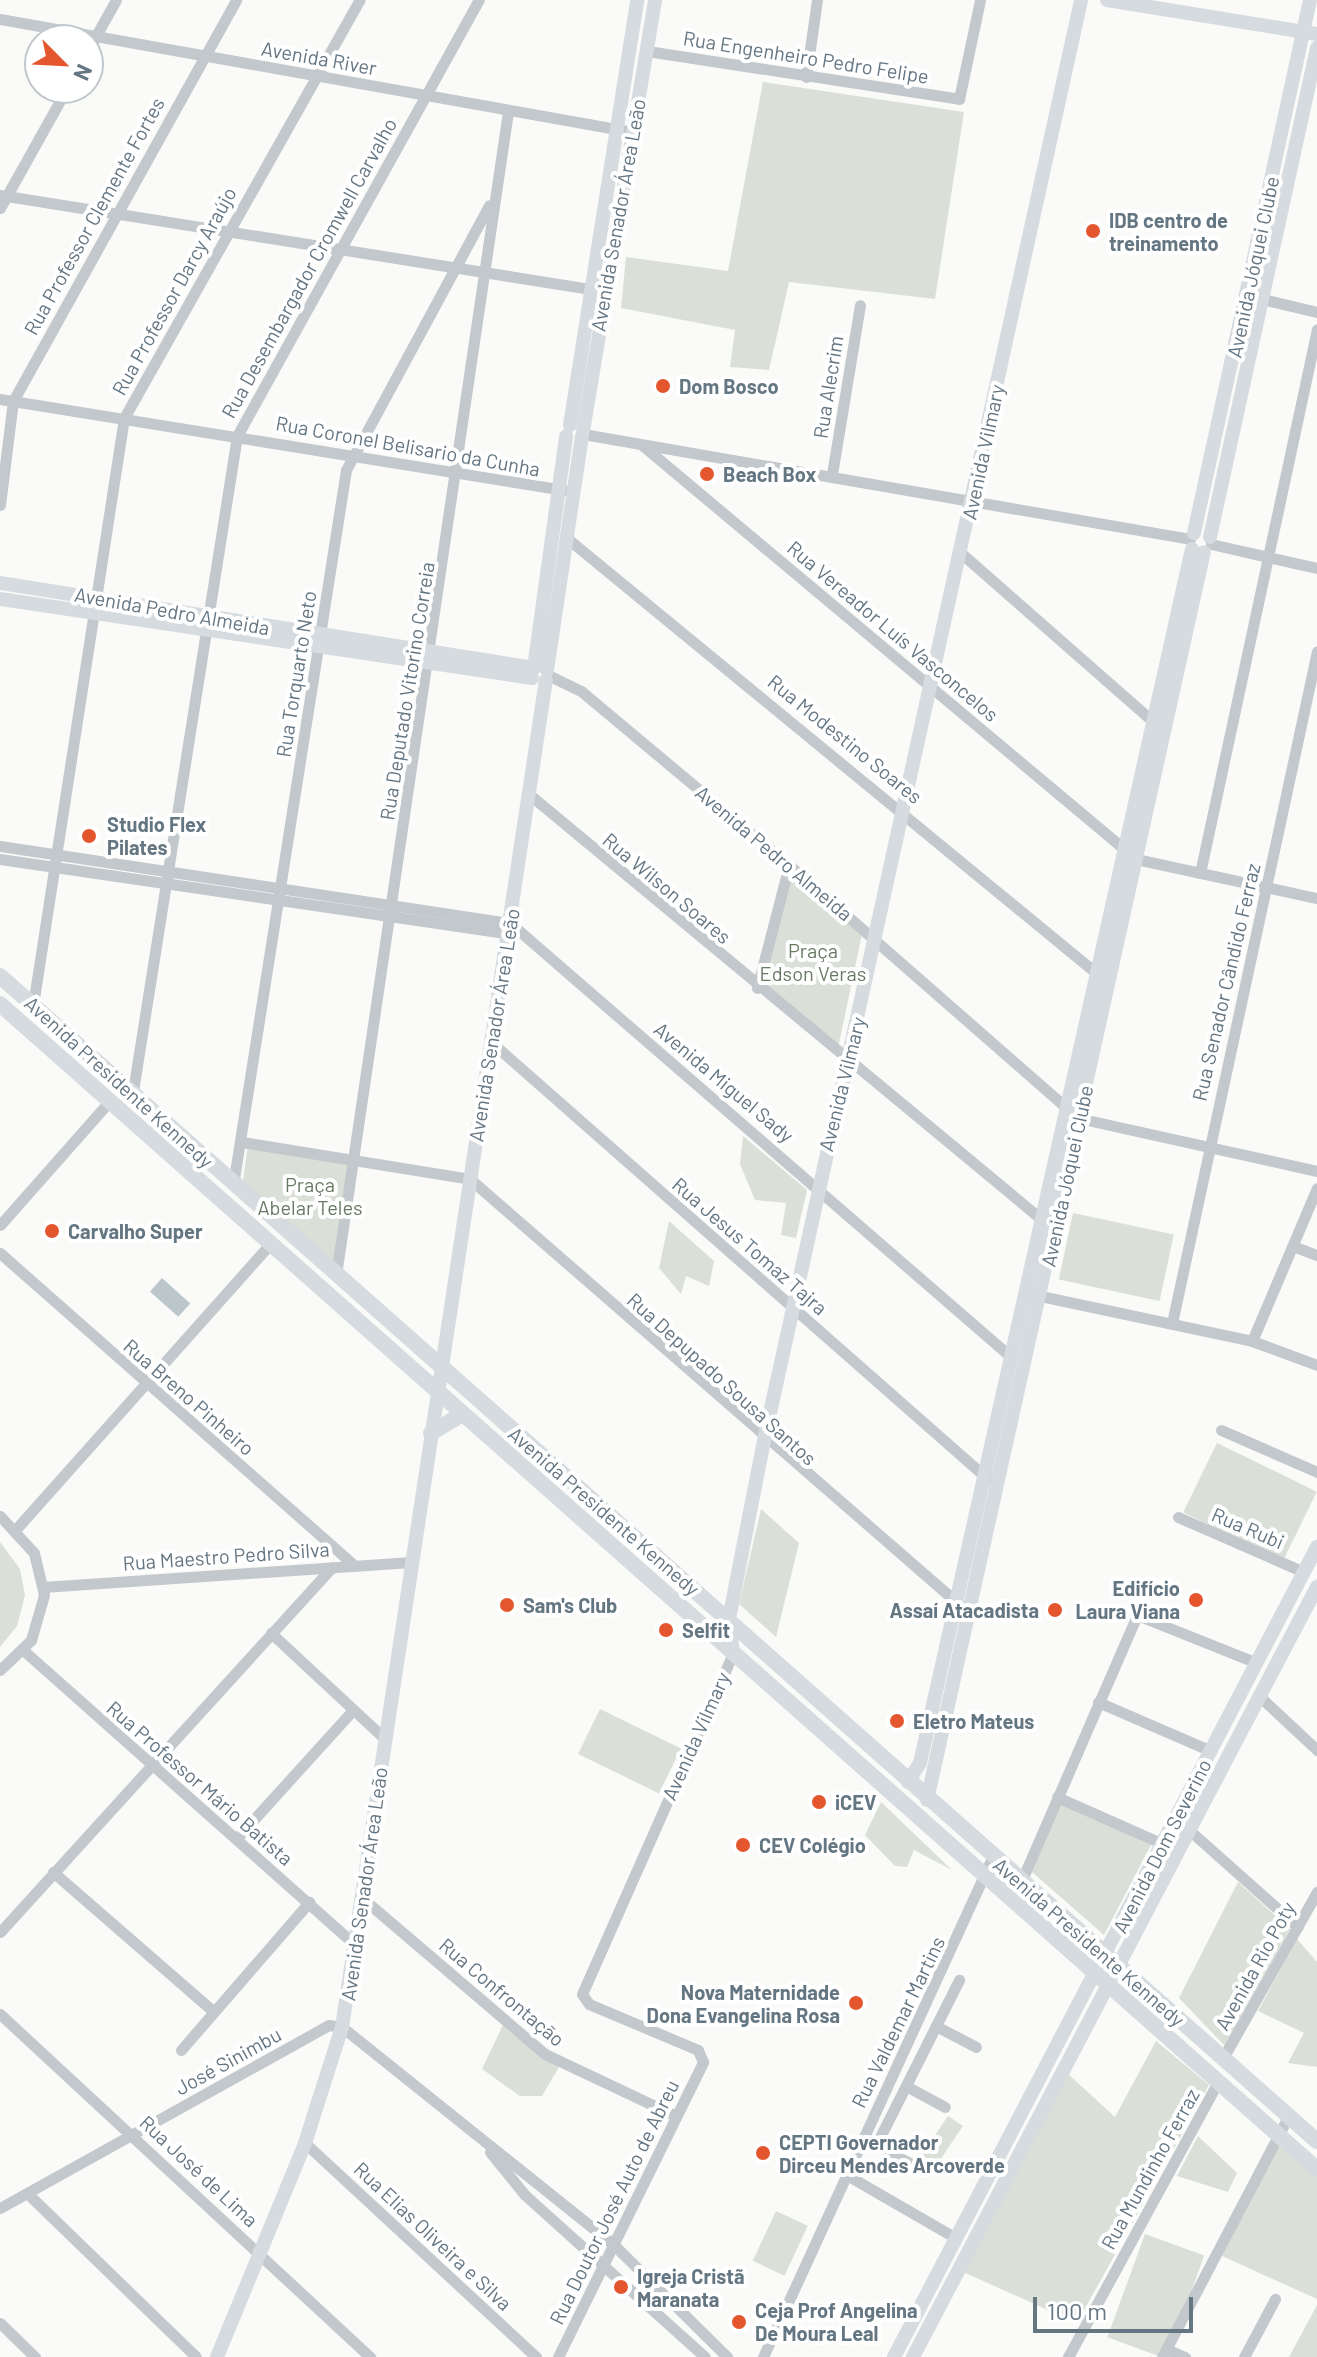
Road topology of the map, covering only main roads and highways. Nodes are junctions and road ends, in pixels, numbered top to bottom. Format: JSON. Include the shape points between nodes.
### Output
{"nodes":[{"id":1,"x":637,"y":0,"type":"edge"},
{"id":2,"x":655,"y":0,"type":"edge"},
{"id":3,"x":1081,"y":0,"type":"edge"},
{"id":4,"x":1107,"y":0,"type":"edge"},
{"id":5,"x":1310,"y":0,"type":"edge"},
{"id":6,"x":1147,"y":3,"type":"edge"},
{"id":7,"x":1311,"y":33,"type":"edge"},
{"id":8,"x":1317,"y":48,"type":"edge"},
{"id":9,"x":596,"y":291,"type":"junction"},
{"id":10,"x":1246,"y":295,"type":"junction"},
{"id":11,"x":1262,"y":299,"type":"junction"},
{"id":12,"x":567,"y":490,"type":"junction"},
{"id":13,"x":1200,"y":542,"type":"junction"},
{"id":14,"x":0,"y":583,"type":"edge"},
{"id":15,"x":0,"y":599,"type":"edge"},
{"id":16,"x":209,"y":625,"type":"junction"},
{"id":17,"x":541,"y":674,"type":"junction"},
{"id":18,"x":0,"y":976,"type":"edge"},
{"id":19,"x":0,"y":1004,"type":"edge"},
{"id":20,"x":440,"y":1369,"type":"junction"},
{"id":21,"x":438,"y":1392,"type":"junction"},
{"id":22,"x":463,"y":1414,"type":"junction"},
{"id":23,"x":431,"y":1433,"type":"junction"},
{"id":24,"x":1317,"y":1547,"type":"edge"},
{"id":25,"x":1317,"y":1587,"type":"edge"},
{"id":26,"x":729,"y":1619,"type":"junction"},
{"id":27,"x":733,"y":1654,"type":"junction"},
{"id":28,"x":908,"y":1782,"type":"junction"},
{"id":29,"x":927,"y":1800,"type":"junction"},
{"id":30,"x":1110,"y":1961,"type":"junction"},
{"id":31,"x":1102,"y":1978,"type":"junction"},
{"id":32,"x":1317,"y":2141,"type":"edge"},
{"id":33,"x":1317,"y":2169,"type":"edge"},
{"id":34,"x":217,"y":2357,"type":"edge"},
{"id":35,"x":894,"y":2357,"type":"edge"},
{"id":36,"x":913,"y":2357,"type":"edge"}],
"edges":[{"from":1,"to":9,"type":"main road","name":"Avenida Senador Área Leão"},
{"from":2,"to":9,"type":"main road","name":"Avenida Senador Área Leão","via":[[633,132]]},
{"from":3,"to":26,"type":"main road","name":"Avenida Vilmary","via":[[818,1185]]},
{"from":4,"to":6,"type":"main road"},
{"from":5,"to":7,"type":"main road","name":"Avenida Jóquei Clube"},
{"from":6,"to":7,"type":"main road"},
{"from":7,"to":10,"type":"main road","name":"Avenida Jóquei Clube"},
{"from":8,"to":11,"type":"main road","name":"Avenida Jóquei Clube"},
{"from":9,"to":12,"type":"main road","name":"Avenida Senador Área Leão"},
{"from":10,"to":11,"type":"main road"},
{"from":10,"to":13,"type":"main road","name":"Avenida Jóquei Clube"},
{"from":11,"to":13,"type":"main road","name":"Avenida Jóquei Clube"},
{"from":12,"to":17,"type":"main road","name":"Avenida Senador Área Leão"},
{"from":12,"to":17,"type":"main road","name":"Avenida Senador Área Leão","via":[[568,539]]},
{"from":13,"to":28,"type":"main road","name":"Avenida Jóquei Clube","via":[[1123,842],[920,1763]]},
{"from":13,"to":29,"type":"main road","name":"Avenida Jóquei Clube","via":[[1043,1296]]},
{"from":14,"to":16,"type":"main road","name":"Avenida Pedro Almeida","via":[[100,599]]},
{"from":15,"to":16,"type":"main road","name":"Avenida Pedro Almeida"},
{"from":16,"to":17,"type":"main road","name":"Avenida Pedro Almeida"},
{"from":17,"to":20,"type":"main road","name":"Avenida Senador Área Leão","via":[[513,930]]},
{"from":18,"to":20,"type":"main road","name":"Avenida Presidente Kennedy"},
{"from":19,"to":21,"type":"main road","name":"Avenida Presidente Kennedy"},
{"from":20,"to":21,"type":"main road","name":"Avenida Senador Área Leão"},
{"from":20,"to":26,"type":"main road","name":"Avenida Presidente Kennedy"},
{"from":21,"to":22,"type":"main road","name":"Avenida Presidente Kennedy"},
{"from":21,"to":23,"type":"main road","name":"Avenida Senador Área Leão"},
{"from":22,"to":23,"type":"main road"},
{"from":22,"to":27,"type":"main road","name":"Avenida Presidente Kennedy"},
{"from":23,"to":34,"type":"main road","name":"Avenida Senador Área Leão","via":[[342,2027],[305,2143]]},
{"from":24,"to":30,"type":"main road","name":"Avenida Dom Severino","via":[[1163,1844]]},
{"from":25,"to":30,"type":"main road","name":"Avenida Dom Severino","via":[[1188,1829]]},
{"from":26,"to":27,"type":"main road","name":"Avenida Vilmary"},
{"from":26,"to":28,"type":"main road","name":"Avenida Presidente Kennedy"},
{"from":27,"to":31,"type":"main road","name":"Avenida Presidente Kennedy"},
{"from":28,"to":29,"type":"main road","name":"Avenida Presidente Kennedy"},
{"from":29,"to":30,"type":"main road","name":"Avenida Presidente Kennedy"},
{"from":30,"to":31,"type":"main road","name":"Avenida Dom Severino"},
{"from":30,"to":32,"type":"main road","name":"Avenida Presidente Kennedy"},
{"from":31,"to":33,"type":"main road","name":"Avenida Presidente Kennedy"},
{"from":31,"to":35,"type":"main road","name":"Avenida Dom Severino"},
{"from":31,"to":36,"type":"main road","name":"Avenida Dom Severino"}]}
